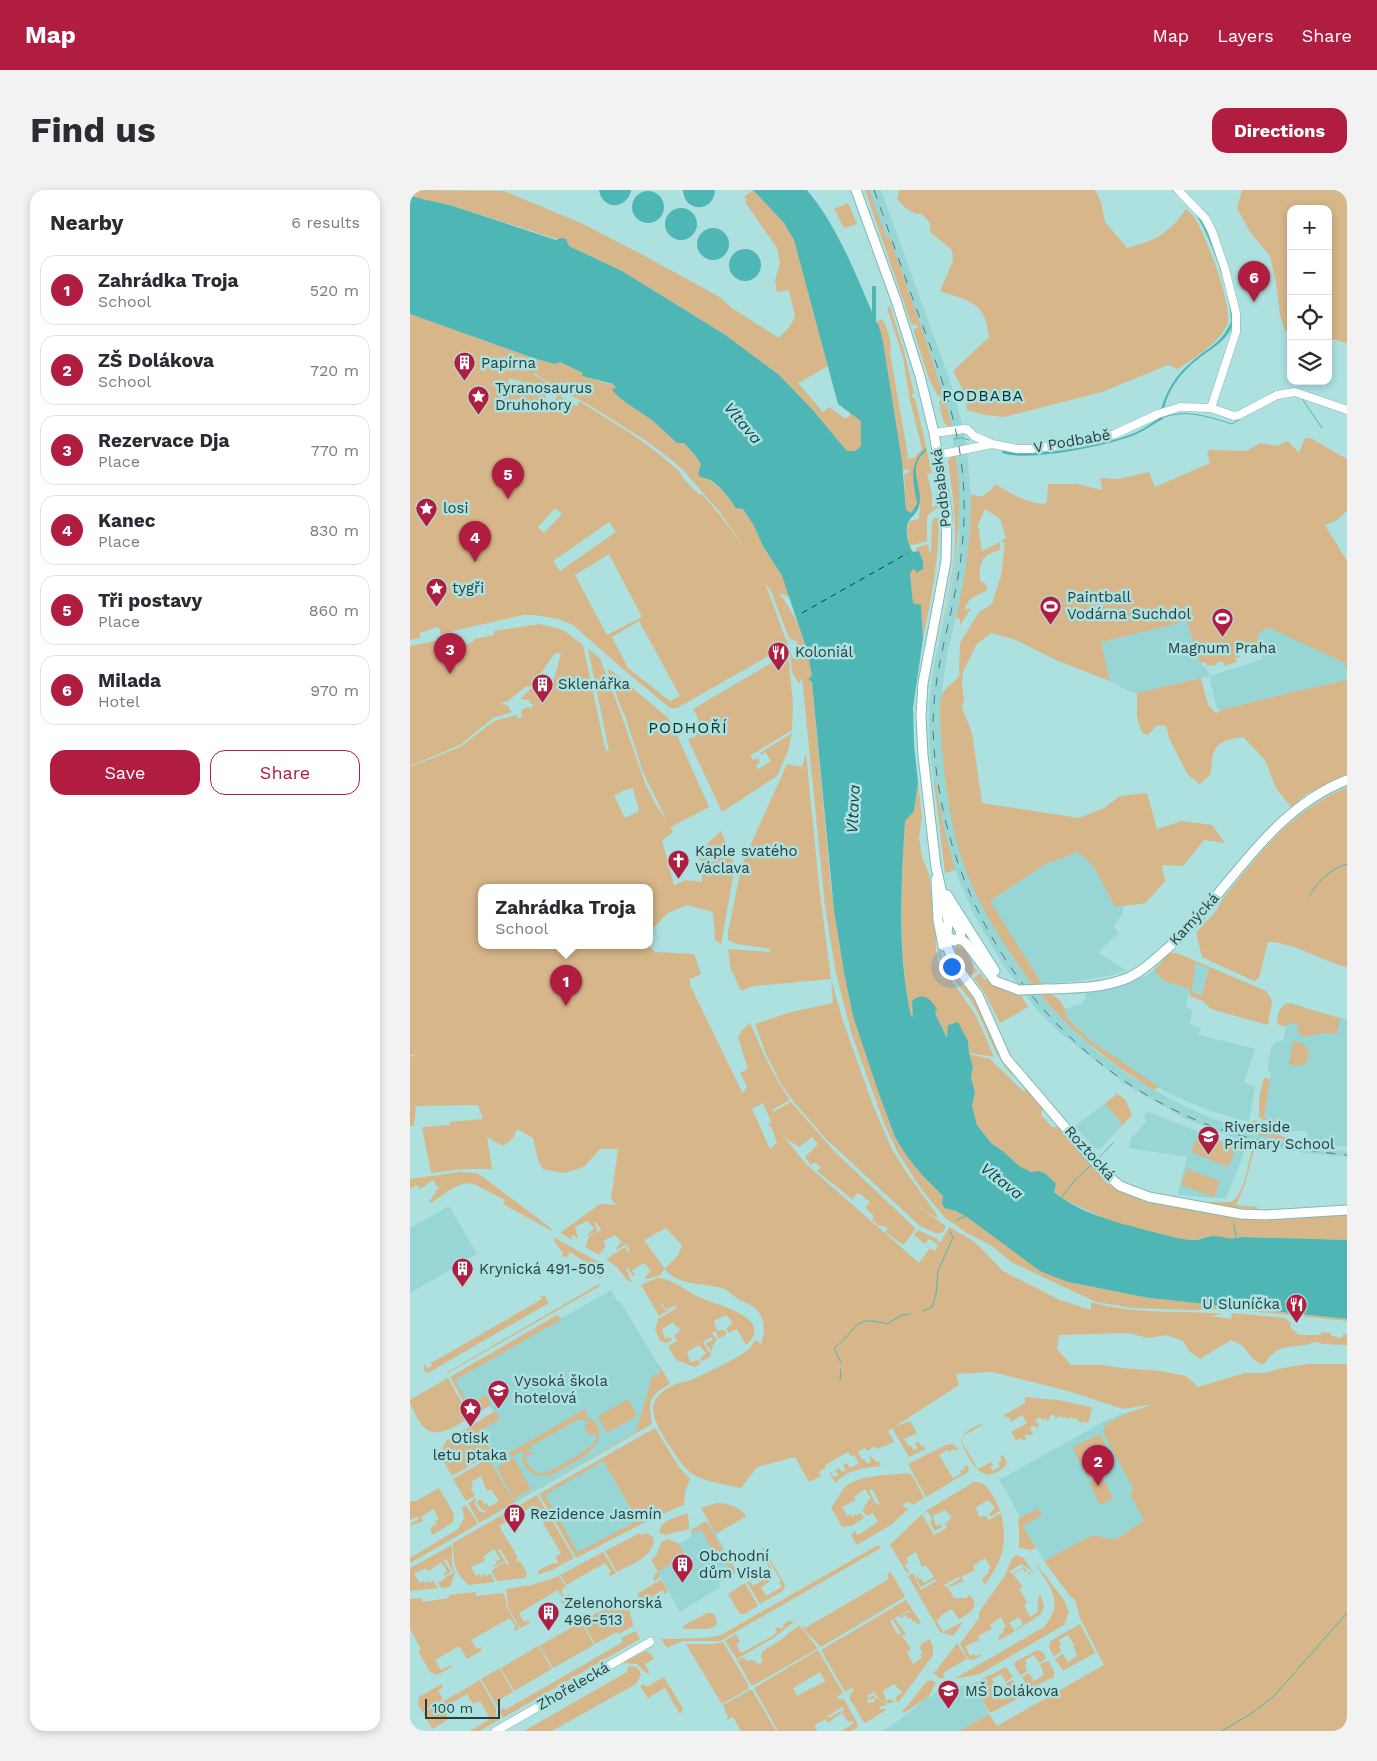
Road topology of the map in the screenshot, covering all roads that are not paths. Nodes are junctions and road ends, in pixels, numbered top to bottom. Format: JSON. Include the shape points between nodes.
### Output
{"nodes":[{"id":1,"x":856,"y":190,"type":"edge"},
{"id":2,"x":1178,"y":190,"type":"edge"},
{"id":3,"x":1211,"y":408,"type":"junction"},
{"id":4,"x":1347,"y":410,"type":"edge"},
{"id":5,"x":934,"y":432,"type":"junction"},
{"id":6,"x":974,"y":436,"type":"junction"},
{"id":7,"x":992,"y":444,"type":"junction"},
{"id":8,"x":971,"y":448,"type":"junction"},
{"id":9,"x":938,"y":455,"type":"junction"},
{"id":10,"x":1347,"y":780,"type":"edge"},
{"id":11,"x":936,"y":867,"type":"junction"},
{"id":12,"x":941,"y":885,"type":"junction"},
{"id":13,"x":946,"y":895,"type":"junction"},
{"id":14,"x":960,"y":929,"type":"junction"},
{"id":15,"x":947,"y":932,"type":"junction"},
{"id":16,"x":956,"y":940,"type":"junction"},
{"id":17,"x":950,"y":954,"type":"junction"},
{"id":18,"x":995,"y":971,"type":"junction"},
{"id":19,"x":961,"y":973,"type":"junction"},
{"id":20,"x":1014,"y":989,"type":"junction"},
{"id":21,"x":1347,"y":1210,"type":"edge"},
{"id":22,"x":650,"y":1642,"type":"dead end"},
{"id":23,"x":496,"y":1731,"type":"edge"}],
"edges":[{"from":1,"to":5,"type":"main road","name":"Podbabská","via":[[907,335]]},
{"from":2,"to":3,"type":"street","via":[[1205,218],[1212,231],[1236,313],[1236,332]]},
{"from":3,"to":4,"type":"street","name":"V Podbabě","via":[[1234,416],[1277,395],[1295,392]]},
{"from":3,"to":7,"type":"street","name":"V Podbabě","via":[[1167,411],[1100,439],[1030,449]]},
{"from":5,"to":6,"type":"street","name":"V Podbabě","via":[[964,429]]},
{"from":5,"to":9,"type":"main road","name":"Podbabská"},
{"from":6,"to":7,"type":"street","name":"V Podbabě"},
{"from":6,"to":8,"type":"street"},
{"from":7,"to":8,"type":"street","name":"V Podbabě"},
{"from":8,"to":9,"type":"street","name":"V Podbabě"},
{"from":9,"to":11,"type":"main road","name":"Podbabská","via":[[947,512],[946,561],[923,683],[921,716]]},
{"from":10,"to":20,"type":"main road","name":"Kamýcká","bridge":true,"via":[[1308,800],[1272,830],[1203,913],[1140,971],[1098,986]]},
{"from":11,"to":12,"type":"main road","name":"Podbabská"},
{"from":11,"to":19,"type":"main road","via":[[943,950],[947,960]]},
{"from":12,"to":13,"type":"main road","name":"Podbabská"},
{"from":12,"to":15,"type":"main road","name":"Podbabská","via":[[948,920]]},
{"from":13,"to":14,"type":"main road","name":"Podbabská"},
{"from":13,"to":18,"type":"main road"},
{"from":14,"to":15,"type":"main road","via":[[952,925]]},
{"from":14,"to":16,"type":"main road","via":[[961,935]]},
{"from":14,"to":18,"type":"main road"},
{"from":15,"to":16,"type":"main road","via":[[950,939]]},
{"from":15,"to":17,"type":"main road","name":"Roztocká","via":[[946,944]]},
{"from":16,"to":17,"type":"main road","via":[[951,945]]},
{"from":16,"to":20,"type":"main road","via":[[967,944],[995,981]]},
{"from":17,"to":19,"type":"main road","name":"Roztocká"},
{"from":18,"to":20,"type":"main road"},
{"from":19,"to":21,"type":"main road","name":"Roztocká","via":[[980,1000],[1006,1058],[1095,1162],[1120,1186],[1149,1197],[1241,1214]]},
{"from":22,"to":23,"type":"street","name":"Zhořelecká"}]}
